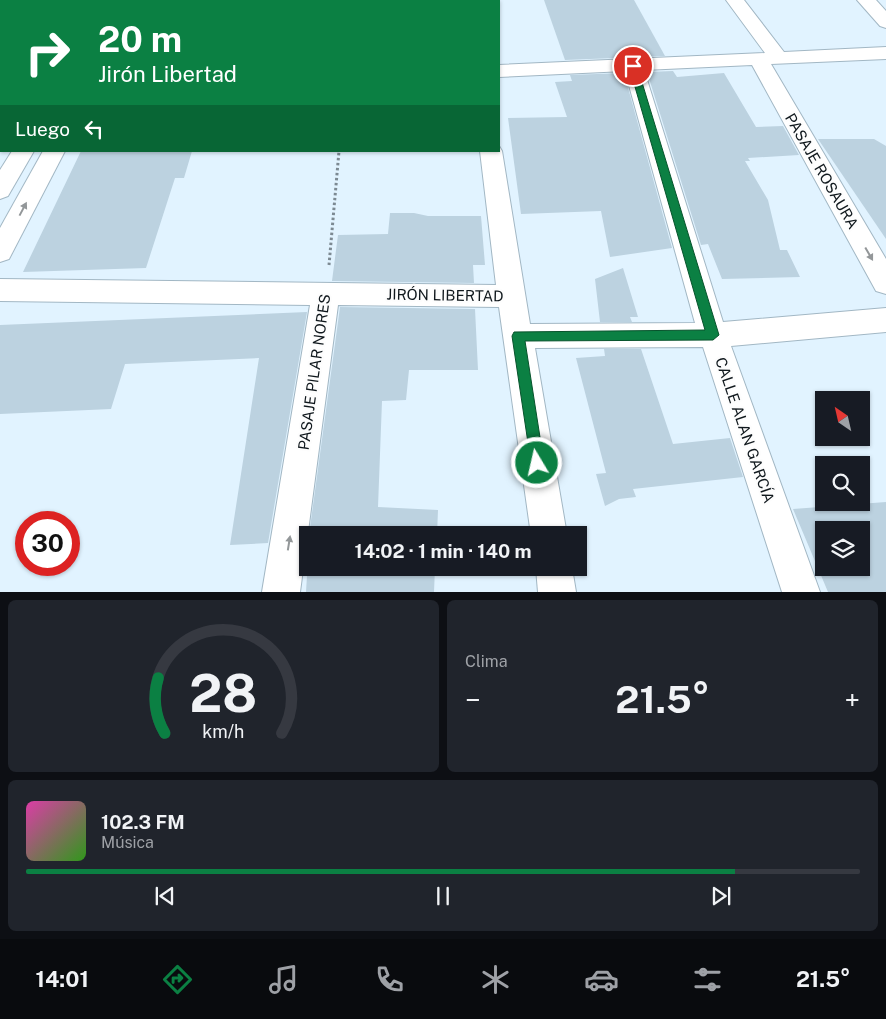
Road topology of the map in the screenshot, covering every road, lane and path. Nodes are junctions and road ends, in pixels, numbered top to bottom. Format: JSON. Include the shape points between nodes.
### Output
{"nodes":[{"id":1,"x":735,"y":0,"type":"edge"},
{"id":2,"x":866,"y":0,"type":"edge"},
{"id":3,"x":886,"y":22,"type":"edge"},
{"id":4,"x":886,"y":53,"type":"edge"},
{"id":5,"x":769,"y":59,"type":"junction"},
{"id":6,"x":633,"y":66,"type":"junction"},
{"id":7,"x":500,"y":71,"type":"edge"},
{"id":8,"x":21,"y":152,"type":"edge"},
{"id":9,"x":53,"y":152,"type":"edge"},
{"id":10,"x":339,"y":152,"type":"edge"},
{"id":11,"x":490,"y":152,"type":"edge"},
{"id":12,"x":0,"y":190,"type":"edge"},
{"id":13,"x":0,"y":252,"type":"edge"},
{"id":14,"x":886,"y":283,"type":"edge"},
{"id":15,"x":0,"y":290,"type":"edge"},
{"id":16,"x":326,"y":293,"type":"junction"},
{"id":17,"x":511,"y":296,"type":"junction"},
{"id":18,"x":886,"y":320,"type":"edge"},
{"id":19,"x":713,"y":335,"type":"junction"},
{"id":20,"x":518,"y":336,"type":"junction"},
{"id":21,"x":547,"y":526,"type":"edge"},
{"id":22,"x":555,"y":576,"type":"edge"},
{"id":23,"x":281,"y":592,"type":"edge"},
{"id":24,"x":557,"y":592,"type":"edge"},
{"id":25,"x":802,"y":592,"type":"edge"}],
"edges":[{"from":1,"to":5,"type":"street","name":"PASAJE ROSAURA"},
{"from":2,"to":3,"type":"street"},
{"from":4,"to":5,"type":"street"},
{"from":5,"to":6,"type":"street"},
{"from":5,"to":14,"type":"street","name":"PASAJE ROSAURA","one_way":true},
{"from":6,"to":7,"type":"street"},
{"from":6,"to":19,"type":"street","name":"CALLE ALAN GARCÍA"},
{"from":8,"to":12,"type":"street"},
{"from":13,"to":9,"type":"street","one_way":true},
{"from":10,"to":16,"type":"path","name":"PASAJE PILAR NORES"},
{"from":11,"to":17,"type":"street"},
{"from":15,"to":16,"type":"street","name":"JIRÓN LIBERTAD"},
{"from":16,"to":17,"type":"street","name":"JIRÓN LIBERTAD"},
{"from":23,"to":16,"type":"street","name":"PASAJE PILAR NORES","one_way":true},
{"from":17,"to":20,"type":"street","name":"JIRÓN LIBERTAD"},
{"from":18,"to":19,"type":"street"},
{"from":19,"to":20,"type":"street"},
{"from":19,"to":25,"type":"street","name":"CALLE ALAN GARCÍA"},
{"from":20,"to":21,"type":"street","name":"JIRÓN LIBERTAD"},
{"from":22,"to":24,"type":"street"}]}
